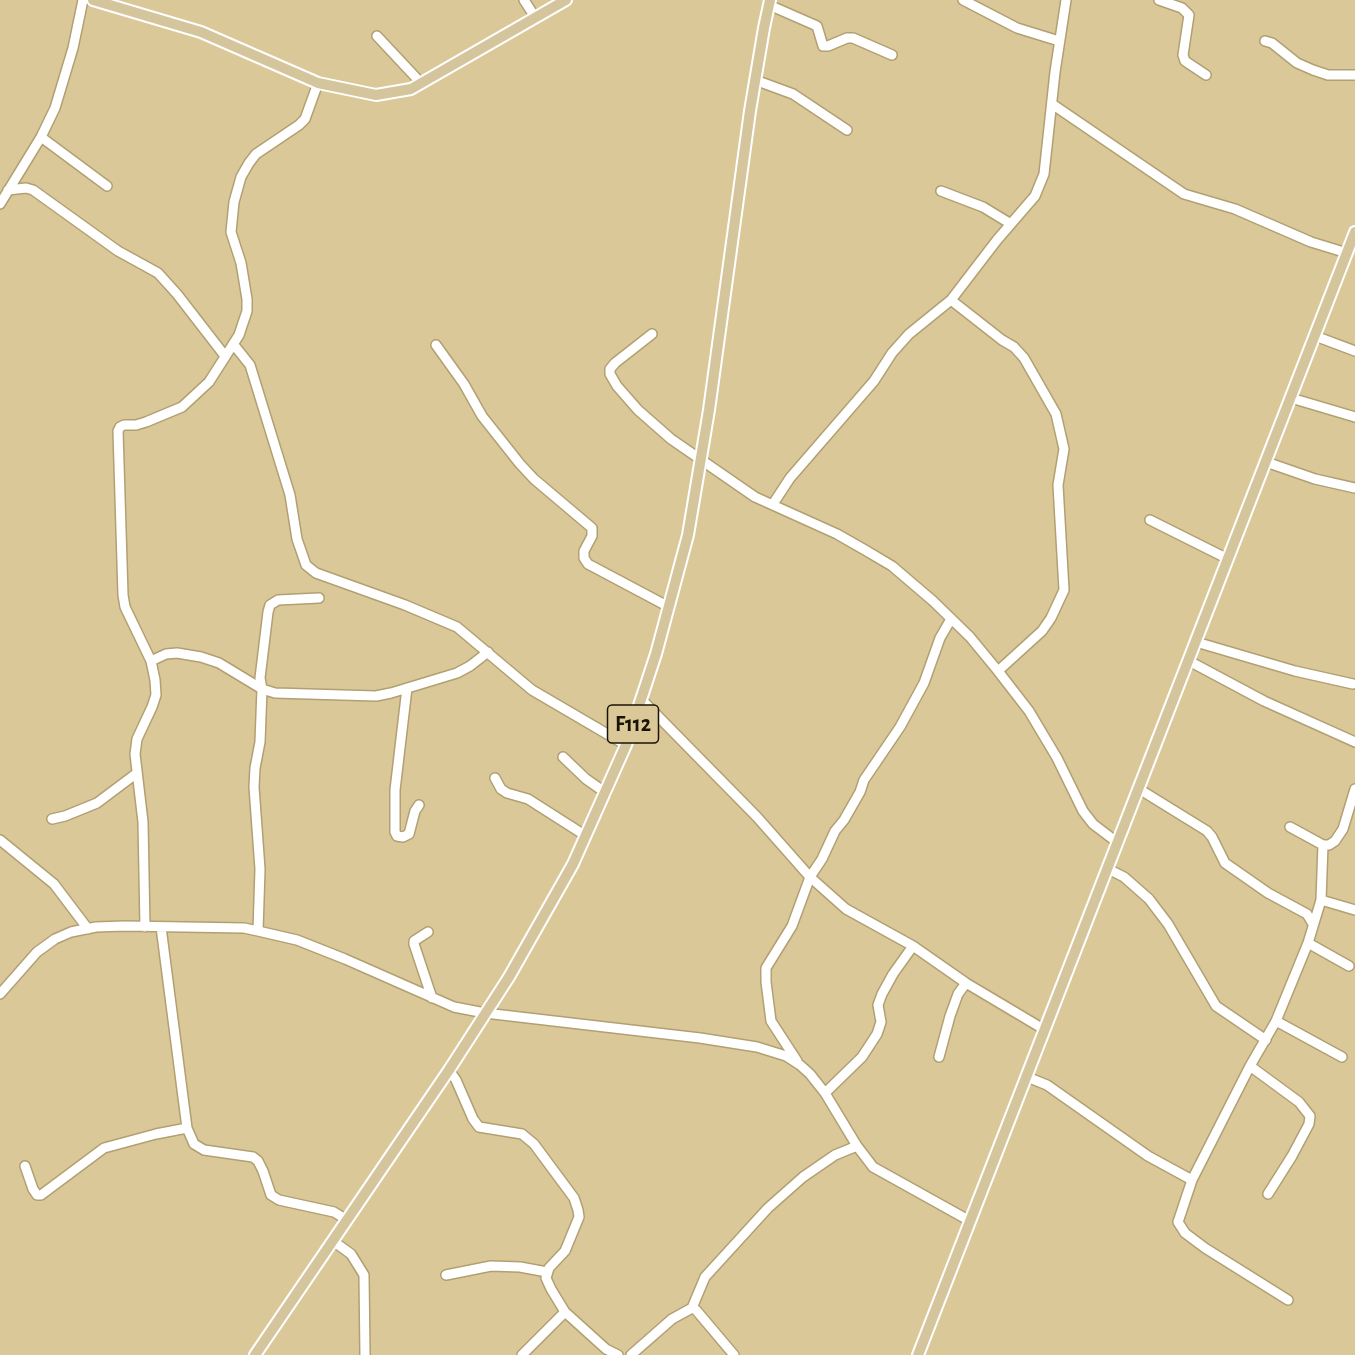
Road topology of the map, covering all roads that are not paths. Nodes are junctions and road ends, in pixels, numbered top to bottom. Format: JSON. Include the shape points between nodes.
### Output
{"nodes":[{"id":1,"x":83,"y":0,"type":"edge"},
{"id":2,"x":93,"y":0,"type":"edge"},
{"id":3,"x":524,"y":0,"type":"edge"},
{"id":4,"x":566,"y":0,"type":"edge"},
{"id":5,"x":963,"y":0,"type":"edge"},
{"id":6,"x":1066,"y":0,"type":"edge"},
{"id":7,"x":1159,"y":0,"type":"edge"},
{"id":8,"x":770,"y":2,"type":"edge"},
{"id":9,"x":535,"y":17,"type":"junction"},
{"id":10,"x":377,"y":36,"type":"dead end"},
{"id":11,"x":1264,"y":40,"type":"dead end"},
{"id":12,"x":1059,"y":41,"type":"junction"},
{"id":13,"x":892,"y":55,"type":"dead end"},
{"id":14,"x":1206,"y":75,"type":"dead end"},
{"id":15,"x":1355,"y":75,"type":"edge"},
{"id":16,"x":755,"y":80,"type":"junction"},
{"id":17,"x":318,"y":83,"type":"junction"},
{"id":18,"x":421,"y":83,"type":"junction"},
{"id":19,"x":1052,"y":104,"type":"junction"},
{"id":20,"x":847,"y":130,"type":"dead end"},
{"id":21,"x":41,"y":137,"type":"junction"},
{"id":22,"x":107,"y":186,"type":"dead end"},
{"id":23,"x":8,"y":190,"type":"junction"},
{"id":24,"x":941,"y":191,"type":"dead end"},
{"id":25,"x":0,"y":204,"type":"edge"},
{"id":26,"x":1011,"y":224,"type":"junction"},
{"id":27,"x":1355,"y":232,"type":"edge"},
{"id":28,"x":1350,"y":248,"type":"edge"},
{"id":29,"x":951,"y":300,"type":"junction"},
{"id":30,"x":652,"y":334,"type":"dead end"},
{"id":31,"x":1315,"y":336,"type":"junction"},
{"id":32,"x":234,"y":345,"type":"junction"},
{"id":33,"x":436,"y":345,"type":"dead end"},
{"id":34,"x":1355,"y":351,"type":"edge"},
{"id":35,"x":225,"y":356,"type":"junction"},
{"id":36,"x":1291,"y":398,"type":"junction"},
{"id":37,"x":1355,"y":417,"type":"edge"},
{"id":38,"x":701,"y":460,"type":"junction"},
{"id":39,"x":1266,"y":462,"type":"junction"},
{"id":40,"x":1355,"y":488,"type":"edge"},
{"id":41,"x":773,"y":504,"type":"junction"},
{"id":42,"x":1150,"y":520,"type":"dead end"},
{"id":43,"x":1228,"y":559,"type":"junction"},
{"id":44,"x":319,"y":598,"type":"dead end"},
{"id":45,"x":669,"y":607,"type":"junction"},
{"id":46,"x":951,"y":619,"type":"junction"},
{"id":47,"x":1196,"y":642,"type":"junction"},
{"id":48,"x":488,"y":652,"type":"junction"},
{"id":49,"x":151,"y":661,"type":"junction"},
{"id":50,"x":1189,"y":661,"type":"junction"},
{"id":51,"x":998,"y":671,"type":"junction"},
{"id":52,"x":1353,"y":684,"type":"dead end"},
{"id":53,"x":407,"y":688,"type":"junction"},
{"id":54,"x":262,"y":689,"type":"junction"},
{"id":55,"x":642,"y":700,"type":"junction"},
{"id":56,"x":1355,"y":742,"type":"edge"},
{"id":57,"x":626,"y":745,"type":"junction"},
{"id":58,"x":563,"y":757,"type":"dead end"},
{"id":59,"x":137,"y":773,"type":"junction"},
{"id":60,"x":495,"y":778,"type":"dead end"},
{"id":61,"x":1139,"y":789,"type":"junction"},
{"id":62,"x":1355,"y":789,"type":"edge"},
{"id":63,"x":606,"y":793,"type":"junction"},
{"id":64,"x":419,"y":805,"type":"dead end"},
{"id":65,"x":52,"y":819,"type":"dead end"},
{"id":66,"x":1290,"y":827,"type":"dead end"},
{"id":67,"x":586,"y":837,"type":"junction"},
{"id":68,"x":0,"y":840,"type":"edge"},
{"id":69,"x":1118,"y":843,"type":"junction"},
{"id":70,"x":1323,"y":845,"type":"junction"},
{"id":71,"x":1108,"y":869,"type":"junction"},
{"id":72,"x":810,"y":877,"type":"junction"},
{"id":73,"x":1321,"y":900,"type":"junction"},
{"id":74,"x":1355,"y":910,"type":"edge"},
{"id":75,"x":1313,"y":924,"type":"junction"},
{"id":76,"x":145,"y":927,"type":"junction"},
{"id":77,"x":161,"y":927,"type":"junction"},
{"id":78,"x":88,"y":929,"type":"junction"},
{"id":79,"x":258,"y":931,"type":"junction"},
{"id":80,"x":428,"y":932,"type":"dead end"},
{"id":81,"x":1308,"y":943,"type":"junction"},
{"id":82,"x":913,"y":946,"type":"junction"},
{"id":83,"x":1349,"y":966,"type":"dead end"},
{"id":84,"x":966,"y":983,"type":"junction"},
{"id":85,"x":0,"y":994,"type":"edge"},
{"id":86,"x":432,"y":998,"type":"junction"},
{"id":87,"x":485,"y":1013,"type":"junction"},
{"id":88,"x":1276,"y":1021,"type":"junction"},
{"id":89,"x":1045,"y":1030,"type":"junction"},
{"id":90,"x":1266,"y":1040,"type":"junction"},
{"id":91,"x":939,"y":1057,"type":"dead end"},
{"id":92,"x":1342,"y":1057,"type":"dead end"},
{"id":93,"x":800,"y":1065,"type":"junction"},
{"id":94,"x":1250,"y":1066,"type":"junction"},
{"id":95,"x":449,"y":1070,"type":"junction"},
{"id":96,"x":1027,"y":1077,"type":"junction"},
{"id":97,"x":825,"y":1093,"type":"junction"},
{"id":98,"x":187,"y":1128,"type":"junction"},
{"id":99,"x":857,"y":1146,"type":"junction"},
{"id":100,"x":25,"y":1166,"type":"dead end"},
{"id":101,"x":1192,"y":1180,"type":"junction"},
{"id":102,"x":1268,"y":1194,"type":"dead end"},
{"id":103,"x":347,"y":1220,"type":"junction"},
{"id":104,"x":970,"y":1221,"type":"junction"},
{"id":105,"x":333,"y":1241,"type":"junction"},
{"id":106,"x":547,"y":1272,"type":"junction"},
{"id":107,"x":446,"y":1275,"type":"dead end"},
{"id":108,"x":1288,"y":1300,"type":"dead end"},
{"id":109,"x":692,"y":1308,"type":"junction"},
{"id":110,"x":565,"y":1312,"type":"junction"},
{"id":111,"x":603,"y":1352,"type":"edge"},
{"id":112,"x":255,"y":1355,"type":"edge"},
{"id":113,"x":365,"y":1355,"type":"edge"},
{"id":114,"x":522,"y":1355,"type":"edge"},
{"id":115,"x":618,"y":1355,"type":"edge"},
{"id":116,"x":631,"y":1355,"type":"edge"},
{"id":117,"x":734,"y":1355,"type":"edge"},
{"id":118,"x":918,"y":1355,"type":"edge"}],
"edges":[{"from":1,"to":21,"type":"street","via":[[64,82]]},
{"from":2,"to":17,"type":"main road","via":[[201,32]]},
{"from":3,"to":9,"type":"street"},
{"from":4,"to":9,"type":"main road"},
{"from":5,"to":12,"type":"street","via":[[1017,28]]},
{"from":6,"to":12,"type":"street"},
{"from":7,"to":14,"type":"street","via":[[1182,8],[1189,15],[1183,55],[1185,61]]},
{"from":8,"to":13,"type":"street","via":[[816,26],[823,46],[853,38]]},
{"from":8,"to":16,"type":"main road","number":"F112"},
{"from":9,"to":18,"type":"main road"},
{"from":10,"to":18,"type":"street"},
{"from":11,"to":15,"type":"street","via":[[1313,70],[1328,75]]},
{"from":12,"to":19,"type":"street"},
{"from":16,"to":20,"type":"street","via":[[793,94]]},
{"from":16,"to":38,"type":"main road","number":"F112"},
{"from":17,"to":18,"type":"main road","via":[[376,95],[411,89]]},
{"from":17,"to":32,"type":"street","via":[[305,119],[256,154],[241,177],[231,232],[245,282],[247,311]]},
{"from":19,"to":26,"type":"street","via":[[1042,182]]},
{"from":19,"to":28,"type":"street","via":[[1184,194],[1235,209],[1311,242]]},
{"from":21,"to":22,"type":"street"},
{"from":21,"to":23,"type":"street"},
{"from":23,"to":25,"type":"street"},
{"from":23,"to":35,"type":"street","via":[[33,190],[118,251],[158,273]]},
{"from":24,"to":26,"type":"street","via":[[983,207]]},
{"from":26,"to":29,"type":"street"},
{"from":27,"to":28,"type":"main road"},
{"from":28,"to":31,"type":"main road"},
{"from":29,"to":41,"type":"street","via":[[892,352],[874,381],[790,478]]},
{"from":29,"to":51,"type":"street","via":[[1024,358],[1056,414],[1064,449],[1058,485],[1064,590],[1042,631]]},
{"from":30,"to":38,"type":"street","via":[[615,363],[610,374],[646,418]]},
{"from":31,"to":34,"type":"street"},
{"from":31,"to":36,"type":"main road"},
{"from":32,"to":35,"type":"street"},
{"from":32,"to":48,"type":"street","via":[[250,365],[290,495],[306,565],[316,573],[457,627]]},
{"from":33,"to":45,"type":"street","via":[[482,416],[520,464],[592,528],[584,551],[588,564]]},
{"from":35,"to":49,"type":"street","via":[[209,382],[182,407],[146,422],[124,425],[118,431],[123,595]]},
{"from":36,"to":37,"type":"street"},
{"from":36,"to":39,"type":"main road"},
{"from":38,"to":41,"type":"street","via":[[755,497]]},
{"from":38,"to":45,"type":"main road","number":"F112","via":[[688,535]]},
{"from":39,"to":40,"type":"street"},
{"from":39,"to":43,"type":"main road"},
{"from":41,"to":46,"type":"street","via":[[892,566]]},
{"from":42,"to":43,"type":"street"},
{"from":43,"to":47,"type":"main road"},
{"from":44,"to":54,"type":"street","via":[[278,600],[270,605],[260,678]]},
{"from":45,"to":55,"type":"main road","number":"F112"},
{"from":46,"to":51,"type":"street"},
{"from":46,"to":72,"type":"street","via":[[912,705],[864,780]]},
{"from":47,"to":50,"type":"main road"},
{"from":47,"to":52,"type":"street"},
{"from":48,"to":53,"type":"street","via":[[457,673]]},
{"from":48,"to":57,"type":"street","via":[[532,690]]},
{"from":49,"to":54,"type":"street","via":[[177,653],[201,657],[219,663]]},
{"from":49,"to":59,"type":"street","via":[[156,695],[137,739]]},
{"from":50,"to":56,"type":"street","via":[[1264,701]]},
{"from":50,"to":61,"type":"main road"},
{"from":51,"to":69,"type":"street","via":[[1035,721],[1083,811]]},
{"from":53,"to":54,"type":"street","via":[[376,696],[274,693]]},
{"from":53,"to":64,"type":"street","via":[[395,790],[397,836],[409,834]]},
{"from":54,"to":79,"type":"street","via":[[254,788],[260,870]]},
{"from":55,"to":57,"type":"main road","number":"F112"},
{"from":55,"to":72,"type":"street"},
{"from":57,"to":63,"type":"main road","number":"F112"},
{"from":58,"to":63,"type":"street"},
{"from":59,"to":65,"type":"street","via":[[97,802]]},
{"from":59,"to":76,"type":"street","via":[[143,822]]},
{"from":60,"to":67,"type":"street","via":[[507,794],[528,799]]},
{"from":61,"to":69,"type":"main road"},
{"from":61,"to":75,"type":"street","via":[[1207,831],[1225,863],[1307,914]]},
{"from":62,"to":70,"type":"street","via":[[1343,829],[1335,841]]},
{"from":63,"to":67,"type":"main road","number":"F112"},
{"from":66,"to":70,"type":"street"},
{"from":67,"to":87,"type":"main road","number":"F112","via":[[541,922]]},
{"from":68,"to":78,"type":"street","via":[[54,884]]},
{"from":69,"to":71,"type":"main road"},
{"from":70,"to":73,"type":"street"},
{"from":71,"to":89,"type":"main road"},
{"from":71,"to":90,"type":"street","via":[[1149,899],[1216,1006]]},
{"from":72,"to":82,"type":"street","via":[[846,909]]},
{"from":72,"to":93,"type":"street","via":[[792,926],[766,972],[771,1022]]},
{"from":73,"to":74,"type":"street"},
{"from":73,"to":75,"type":"street"},
{"from":75,"to":81,"type":"street"},
{"from":76,"to":77,"type":"street"},
{"from":76,"to":78,"type":"street"},
{"from":77,"to":79,"type":"street"},
{"from":77,"to":98,"type":"street"},
{"from":78,"to":85,"type":"street","via":[[55,939],[37,952]]},
{"from":79,"to":86,"type":"street","via":[[297,940]]},
{"from":80,"to":86,"type":"street","via":[[414,941]]},
{"from":81,"to":83,"type":"street"},
{"from":81,"to":88,"type":"street"},
{"from":82,"to":84,"type":"street"},
{"from":82,"to":97,"type":"street","via":[[882,994],[877,1034],[862,1057]]},
{"from":84,"to":89,"type":"street"},
{"from":84,"to":91,"type":"street","via":[[958,994]]},
{"from":86,"to":87,"type":"street","via":[[454,1008]]},
{"from":87,"to":93,"type":"street","via":[[757,1047]]},
{"from":87,"to":95,"type":"main road","number":"F112"},
{"from":88,"to":90,"type":"street"},
{"from":88,"to":92,"type":"street"},
{"from":89,"to":96,"type":"main road"},
{"from":90,"to":94,"type":"street"},
{"from":93,"to":97,"type":"street"},
{"from":94,"to":101,"type":"street"},
{"from":94,"to":102,"type":"street","via":[[1299,1102],[1310,1116],[1292,1156]]},
{"from":95,"to":103,"type":"main road","number":"F112"},
{"from":95,"to":106,"type":"street","via":[[479,1127],[522,1134],[534,1144],[574,1198],[578,1210],[575,1226],[565,1251]]},
{"from":96,"to":101,"type":"street","via":[[1047,1085],[1148,1156]]},
{"from":96,"to":104,"type":"main road"},
{"from":97,"to":99,"type":"street"},
{"from":98,"to":100,"type":"street","via":[[104,1148],[41,1195],[33,1189]]},
{"from":98,"to":103,"type":"street","via":[[194,1144],[204,1150],[253,1157],[271,1195],[279,1200],[323,1208]]},
{"from":99,"to":104,"type":"street","via":[[873,1167]]},
{"from":99,"to":109,"type":"street","via":[[802,1177],[768,1208],[705,1277]]},
{"from":101,"to":108,"type":"street","via":[[1178,1217],[1179,1226],[1204,1248]]},
{"from":103,"to":105,"type":"main road","number":"F112"},
{"from":104,"to":118,"type":"main road"},
{"from":105,"to":112,"type":"main road","number":"F112"},
{"from":105,"to":113,"type":"street","via":[[351,1254],[364,1275]]},
{"from":106,"to":107,"type":"street","via":[[491,1266]]},
{"from":106,"to":110,"type":"street","via":[[550,1289]]},
{"from":109,"to":116,"type":"street","via":[[672,1319]]},
{"from":109,"to":117,"type":"street"},
{"from":110,"to":111,"type":"street"},
{"from":110,"to":114,"type":"street"},
{"from":111,"to":115,"type":"street"}]}
